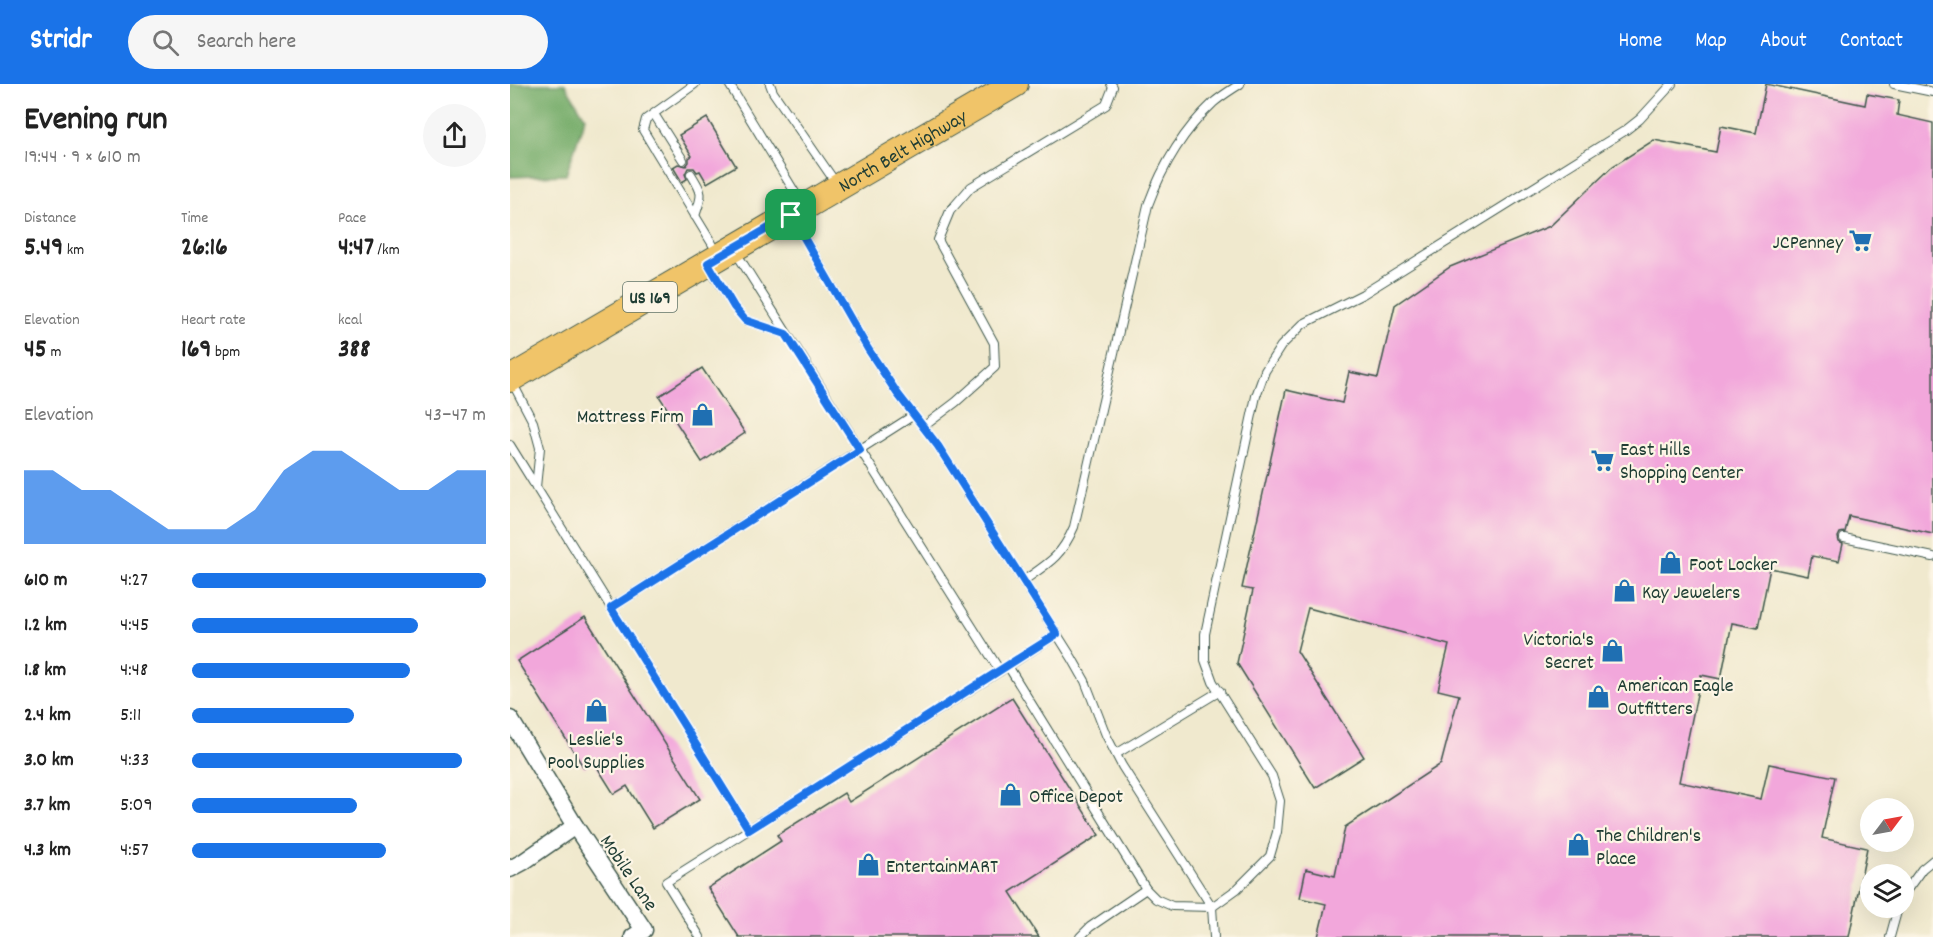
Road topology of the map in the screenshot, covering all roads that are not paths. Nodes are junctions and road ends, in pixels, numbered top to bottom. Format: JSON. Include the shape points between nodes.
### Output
{"nodes":[{"id":1,"x":695,"y":84,"type":"edge"},
{"id":2,"x":729,"y":84,"type":"edge"},
{"id":3,"x":770,"y":84,"type":"edge"},
{"id":4,"x":1015,"y":84,"type":"edge"},
{"id":5,"x":1111,"y":84,"type":"edge"},
{"id":6,"x":1240,"y":84,"type":"edge"},
{"id":7,"x":1672,"y":84,"type":"edge"},
{"id":8,"x":1894,"y":84,"type":"edge"},
{"id":9,"x":1933,"y":92,"type":"edge"},
{"id":10,"x":654,"y":114,"type":"junction"},
{"id":11,"x":682,"y":160,"type":"dead end"},
{"id":12,"x":691,"y":174,"type":"dead end"},
{"id":13,"x":838,"y":187,"type":"junction"},
{"id":14,"x":797,"y":211,"type":"junction"},
{"id":15,"x":695,"y":216,"type":"junction"},
{"id":16,"x":720,"y":256,"type":"junction"},
{"id":17,"x":786,"y":334,"type":"junction"},
{"id":18,"x":510,"y":379,"type":"edge"},
{"id":19,"x":914,"y":415,"type":"junction"},
{"id":20,"x":923,"y":427,"type":"junction"},
{"id":21,"x":510,"y":445,"type":"edge"},
{"id":22,"x":860,"y":450,"type":"junction"},
{"id":23,"x":536,"y":487,"type":"junction"},
{"id":24,"x":1844,"y":538,"type":"dead end"},
{"id":25,"x":1933,"y":557,"type":"edge"},
{"id":26,"x":1023,"y":581,"type":"junction"},
{"id":27,"x":611,"y":608,"type":"junction"},
{"id":28,"x":1057,"y":634,"type":"junction"},
{"id":29,"x":1004,"y":668,"type":"junction"},
{"id":30,"x":1220,"y":691,"type":"junction"},
{"id":31,"x":510,"y":719,"type":"edge"},
{"id":32,"x":1116,"y":754,"type":"junction"},
{"id":33,"x":575,"y":826,"type":"junction"},
{"id":34,"x":749,"y":830,"type":"junction"},
{"id":35,"x":1933,"y":860,"type":"edge"},
{"id":36,"x":510,"y":869,"type":"edge"},
{"id":37,"x":1914,"y":880,"type":"edge"},
{"id":38,"x":1146,"y":889,"type":"junction"},
{"id":39,"x":1212,"y":907,"type":"junction"},
{"id":40,"x":1895,"y":918,"type":"edge"},
{"id":41,"x":633,"y":937,"type":"edge"},
{"id":42,"x":700,"y":937,"type":"edge"},
{"id":43,"x":1080,"y":937,"type":"edge"},
{"id":44,"x":1214,"y":937,"type":"edge"},
{"id":45,"x":1890,"y":937,"type":"edge"}],
"edges":[{"from":1,"to":10,"type":"lane"},
{"from":2,"to":14,"type":"lane"},
{"from":3,"to":13,"type":"lane"},
{"from":4,"to":13,"type":"main road","name":"North Belt Highway","number":"US 169"},
{"from":5,"to":20,"type":"lane","via":[[1106,105],[971,188],[950,211],[938,240],[994,343],[995,367]]},
{"from":6,"to":26,"type":"lane","via":[[1214,102],[1169,157],[1159,177],[1148,205],[1074,527],[1066,546],[1055,558]]},
{"from":7,"to":30,"type":"lane","via":[[1626,130],[1363,294],[1302,324],[1281,346],[1264,371],[1256,396],[1205,634],[1206,660]]},
{"from":8,"to":9,"type":"lane"},
{"from":10,"to":11,"type":"lane"},
{"from":10,"to":15,"type":"lane","via":[[644,122],[643,130]]},
{"from":12,"to":15,"type":"lane","via":[[701,191]]},
{"from":13,"to":14,"type":"main road","name":"North Belt Highway","number":"US 169"},
{"from":14,"to":16,"type":"main road","name":"North Belt Highway","number":"US 169"},
{"from":14,"to":19,"type":"lane","via":[[868,349]]},
{"from":15,"to":16,"type":"lane"},
{"from":16,"to":17,"type":"lane"},
{"from":16,"to":17,"type":"lane","via":[[734,307],[745,320]]},
{"from":16,"to":18,"type":"main road","name":"North Belt Highway","number":"US 169"},
{"from":17,"to":22,"type":"lane"},
{"from":18,"to":23,"type":"lane","via":[[533,422],[540,448]]},
{"from":19,"to":20,"type":"lane"},
{"from":19,"to":22,"type":"lane"},
{"from":20,"to":26,"type":"lane"},
{"from":21,"to":23,"type":"lane"},
{"from":22,"to":27,"type":"lane"},
{"from":22,"to":29,"type":"lane"},
{"from":23,"to":27,"type":"lane"},
{"from":24,"to":25,"type":"lane"},
{"from":26,"to":28,"type":"lane"},
{"from":27,"to":34,"type":"lane"},
{"from":28,"to":29,"type":"lane"},
{"from":28,"to":32,"type":"lane","via":[[1085,681]]},
{"from":29,"to":34,"type":"lane"},
{"from":29,"to":38,"type":"lane"},
{"from":30,"to":32,"type":"lane"},
{"from":30,"to":39,"type":"lane","via":[[1272,777],[1280,801],[1270,855],[1237,890]]},
{"from":31,"to":33,"type":"street","name":"Mobile Lane"},
{"from":32,"to":39,"type":"lane"},
{"from":33,"to":36,"type":"street","name":"Mobile Lane"},
{"from":33,"to":41,"type":"street","name":"Mobile Lane","via":[[644,930]]},
{"from":34,"to":42,"type":"lane","via":[[666,882]]},
{"from":35,"to":37,"type":"lane"},
{"from":38,"to":39,"type":"lane","via":[[1172,906]]},
{"from":38,"to":43,"type":"lane"},
{"from":39,"to":44,"type":"lane"},
{"from":40,"to":45,"type":"lane"}]}
